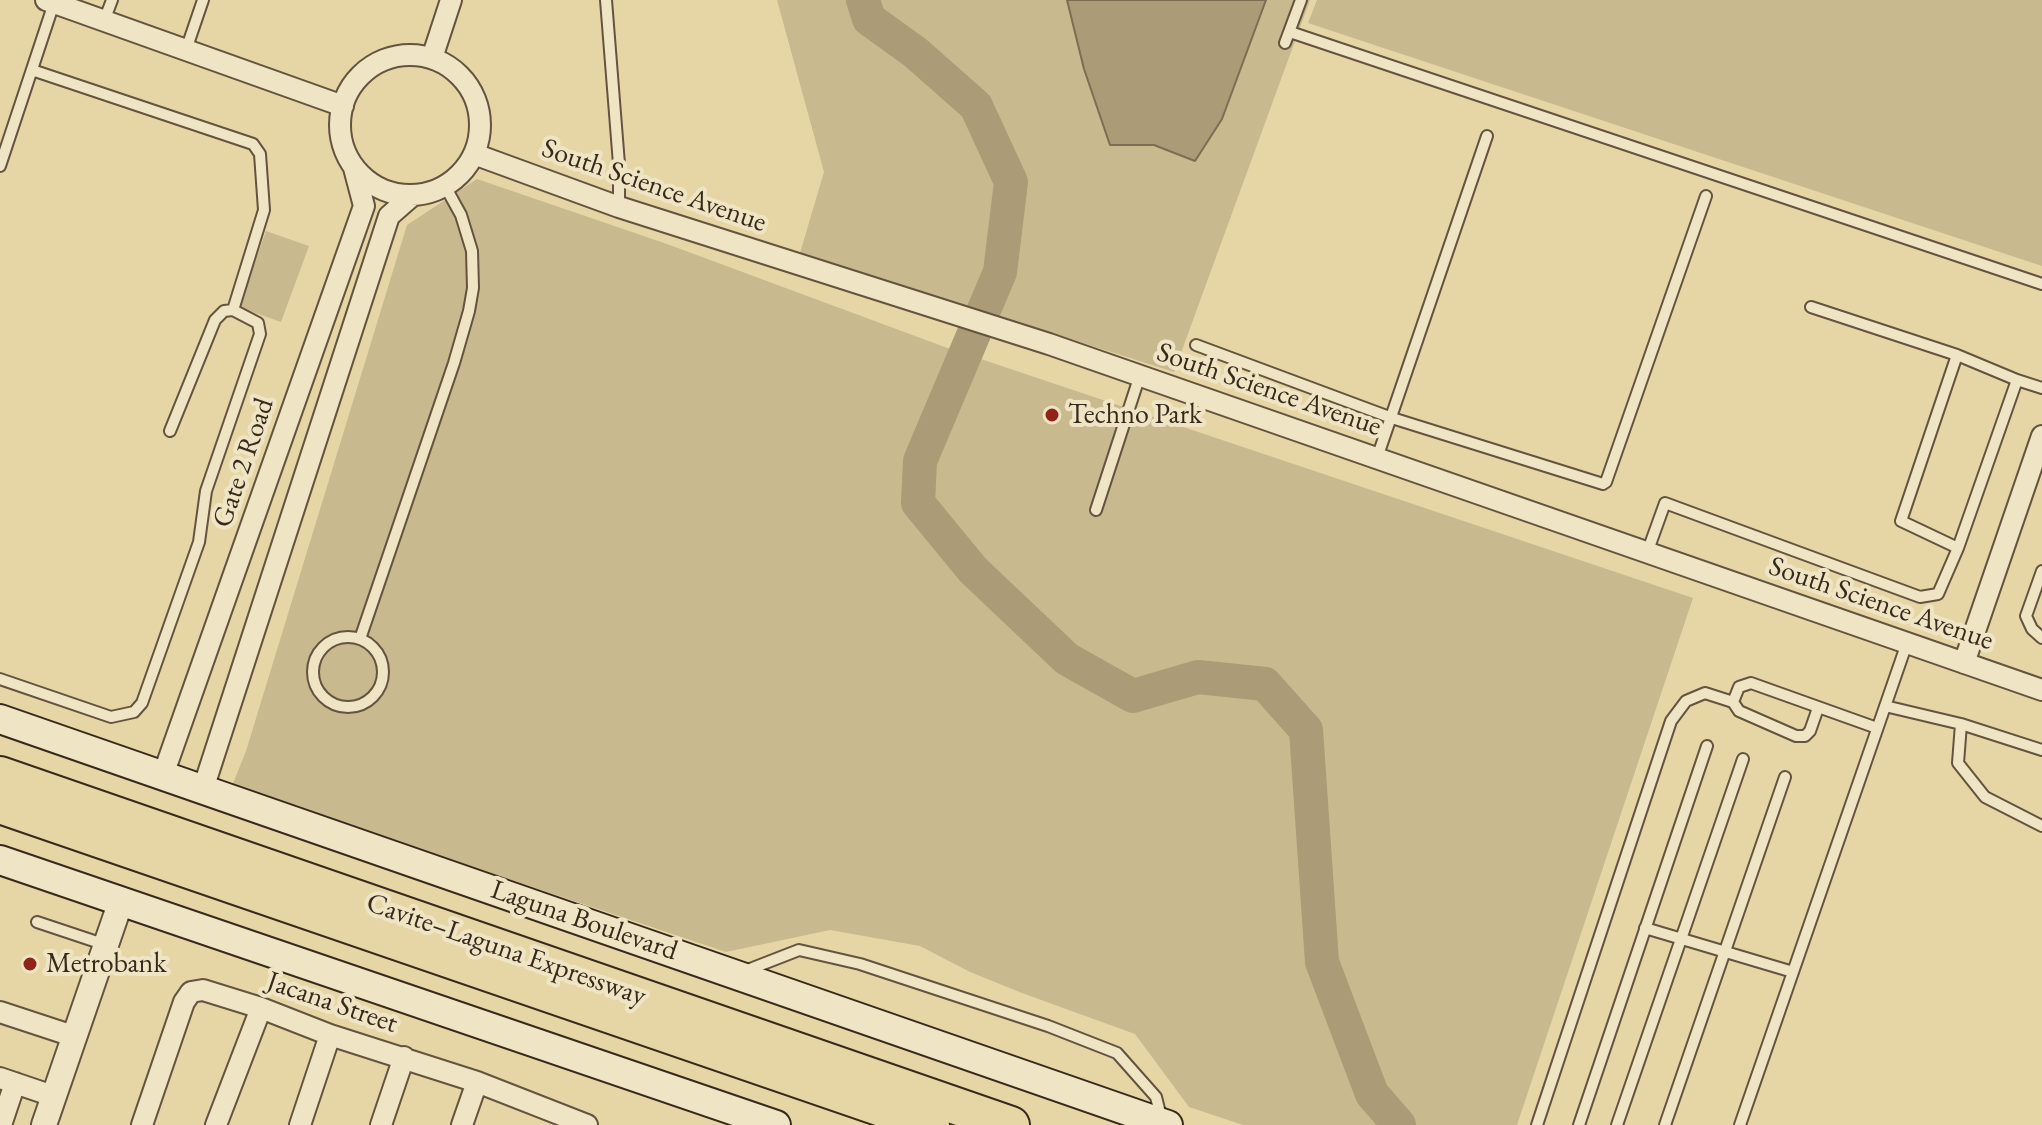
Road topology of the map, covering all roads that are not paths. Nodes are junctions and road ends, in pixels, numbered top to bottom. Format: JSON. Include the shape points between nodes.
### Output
{"nodes":[{"id":1,"x":112,"y":0,"type":"edge"},
{"id":2,"x":203,"y":0,"type":"edge"},
{"id":3,"x":451,"y":0,"type":"edge"},
{"id":4,"x":606,"y":0,"type":"edge"},
{"id":5,"x":1301,"y":0,"type":"edge"},
{"id":6,"x":50,"y":2,"type":"edge"},
{"id":7,"x":104,"y":21,"type":"junction"},
{"id":8,"x":1290,"y":32,"type":"junction"},
{"id":9,"x":1285,"y":43,"type":"dead end"},
{"id":10,"x":186,"y":50,"type":"junction"},
{"id":11,"x":432,"y":58,"type":"junction"},
{"id":12,"x":32,"y":70,"type":"junction"},
{"id":13,"x":343,"y":106,"type":"junction"},
{"id":14,"x":1487,"y":136,"type":"dead end"},
{"id":15,"x":474,"y":154,"type":"junction"},
{"id":16,"x":0,"y":166,"type":"edge"},
{"id":17,"x":354,"y":168,"type":"junction"},
{"id":18,"x":445,"y":186,"type":"junction"},
{"id":19,"x":413,"y":195,"type":"junction"},
{"id":20,"x":1706,"y":196,"type":"dead end"},
{"id":21,"x":619,"y":207,"type":"junction"},
{"id":22,"x":2042,"y":284,"type":"edge"},
{"id":23,"x":1811,"y":307,"type":"dead end"},
{"id":24,"x":233,"y":310,"type":"junction"},
{"id":25,"x":1196,"y":345,"type":"dead end"},
{"id":26,"x":1957,"y":355,"type":"junction"},
{"id":27,"x":1140,"y":375,"type":"junction"},
{"id":28,"x":2017,"y":380,"type":"junction"},
{"id":29,"x":2042,"y":388,"type":"edge"},
{"id":30,"x":1392,"y":418,"type":"junction"},
{"id":31,"x":170,"y":431,"type":"dead end"},
{"id":32,"x":2042,"y":436,"type":"edge"},
{"id":33,"x":1377,"y":458,"type":"junction"},
{"id":34,"x":1096,"y":510,"type":"dead end"},
{"id":35,"x":1958,"y":548,"type":"junction"},
{"id":36,"x":1647,"y":553,"type":"junction"},
{"id":37,"x":2042,"y":571,"type":"edge"},
{"id":38,"x":2042,"y":638,"type":"edge"},
{"id":39,"x":360,"y":639,"type":"junction"},
{"id":40,"x":1907,"y":643,"type":"junction"},
{"id":41,"x":1964,"y":663,"type":"junction"},
{"id":42,"x":0,"y":679,"type":"edge"},
{"id":43,"x":2042,"y":690,"type":"edge"},
{"id":44,"x":1733,"y":702,"type":"junction"},
{"id":45,"x":1885,"y":706,"type":"junction"},
{"id":46,"x":1818,"y":708,"type":"junction"},
{"id":47,"x":0,"y":719,"type":"edge"},
{"id":48,"x":1961,"y":724,"type":"junction"},
{"id":49,"x":1877,"y":728,"type":"junction"},
{"id":50,"x":1707,"y":746,"type":"dead end"},
{"id":51,"x":2042,"y":750,"type":"edge"},
{"id":52,"x":1743,"y":759,"type":"dead end"},
{"id":53,"x":0,"y":775,"type":"edge"},
{"id":54,"x":163,"y":775,"type":"junction"},
{"id":55,"x":1785,"y":777,"type":"dead end"},
{"id":56,"x":203,"y":789,"type":"junction"},
{"id":57,"x":0,"y":805,"type":"edge"},
{"id":58,"x":2042,"y":826,"type":"edge"},
{"id":59,"x":0,"y":860,"type":"edge"},
{"id":60,"x":121,"y":901,"type":"junction"},
{"id":61,"x":37,"y":922,"type":"dead end"},
{"id":62,"x":1645,"y":928,"type":"junction"},
{"id":63,"x":1681,"y":939,"type":"junction"},
{"id":64,"x":106,"y":945,"type":"junction"},
{"id":65,"x":1724,"y":951,"type":"junction"},
{"id":66,"x":487,"y":958,"type":"junction"},
{"id":67,"x":1793,"y":972,"type":"junction"},
{"id":68,"x":735,"y":974,"type":"junction"},
{"id":69,"x":261,"y":1008,"type":"junction"},
{"id":70,"x":0,"y":1012,"type":"edge"},
{"id":71,"x":330,"y":1035,"type":"junction"},
{"id":72,"x":73,"y":1036,"type":"junction"},
{"id":73,"x":404,"y":1057,"type":"junction"},
{"id":74,"x":8,"y":1080,"type":"edge"},
{"id":75,"x":477,"y":1082,"type":"junction"},
{"id":76,"x":53,"y":1096,"type":"junction"},
{"id":77,"x":543,"y":1116,"type":"edge"},
{"id":78,"x":772,"y":1124,"type":"edge"},
{"id":79,"x":1165,"y":1124,"type":"edge"},
{"id":80,"x":1,"y":1125,"type":"edge"},
{"id":81,"x":44,"y":1125,"type":"edge"},
{"id":82,"x":142,"y":1125,"type":"edge"},
{"id":83,"x":216,"y":1125,"type":"edge"},
{"id":84,"x":300,"y":1125,"type":"edge"},
{"id":85,"x":381,"y":1125,"type":"edge"},
{"id":86,"x":462,"y":1125,"type":"edge"},
{"id":87,"x":587,"y":1125,"type":"edge"},
{"id":88,"x":931,"y":1125,"type":"edge"},
{"id":89,"x":1011,"y":1125,"type":"edge"},
{"id":90,"x":1537,"y":1125,"type":"edge"},
{"id":91,"x":1579,"y":1125,"type":"edge"},
{"id":92,"x":1617,"y":1125,"type":"edge"},
{"id":93,"x":1665,"y":1125,"type":"edge"},
{"id":94,"x":1740,"y":1125,"type":"edge"}],
"edges":[{"from":1,"to":7,"type":"lane"},
{"from":2,"to":10,"type":"lane"},
{"from":3,"to":11,"type":"street"},
{"from":4,"to":21,"type":"lane"},
{"from":5,"to":8,"type":"lane"},
{"from":6,"to":7,"type":"street"},
{"from":6,"to":12,"type":"lane"},
{"from":7,"to":10,"type":"street"},
{"from":8,"to":9,"type":"lane"},
{"from":8,"to":22,"type":"lane"},
{"from":10,"to":13,"type":"street"},
{"from":11,"to":13,"type":"street","via":[[398,56],[377,64],[359,77]]},
{"from":11,"to":15,"type":"street","via":[[451,68],[472,92],[480,123]]},
{"from":12,"to":16,"type":"lane"},
{"from":12,"to":24,"type":"lane","via":[[253,144],[260,154],[264,210]]},
{"from":13,"to":17,"type":"street","via":[[341,138]]},
{"from":14,"to":30,"type":"lane"},
{"from":15,"to":18,"type":"street"},
{"from":15,"to":21,"type":"street","name":"South Science Avenue"},
{"from":17,"to":19,"type":"street","via":[[380,189]]},
{"from":17,"to":54,"type":"street","name":"Gate 2 Road","via":[[364,206]]},
{"from":18,"to":19,"type":"street"},
{"from":18,"to":39,"type":"lane","via":[[472,251],[469,311]]},
{"from":19,"to":56,"type":"street","via":[[389,216]]},
{"from":20,"to":30,"type":"lane","via":[[1603,484]]},
{"from":21,"to":27,"type":"street","name":"South Science Avenue"},
{"from":23,"to":26,"type":"lane"},
{"from":24,"to":31,"type":"lane","via":[[215,320]]},
{"from":24,"to":42,"type":"lane","via":[[258,323],[260,334],[206,491],[199,542],[142,703],[134,712],[111,717]]},
{"from":25,"to":30,"type":"lane"},
{"from":26,"to":28,"type":"lane"},
{"from":26,"to":35,"type":"lane","via":[[1901,521]]},
{"from":27,"to":33,"type":"street","name":"South Science Avenue"},
{"from":27,"to":34,"type":"lane"},
{"from":28,"to":29,"type":"lane"},
{"from":28,"to":35,"type":"lane"},
{"from":30,"to":33,"type":"lane"},
{"from":32,"to":41,"type":"street"},
{"from":33,"to":36,"type":"street","name":"South Science Avenue"},
{"from":35,"to":36,"type":"lane","via":[[1938,594],[1920,597],[1665,503]]},
{"from":36,"to":40,"type":"street","name":"South Science Avenue"},
{"from":37,"to":38,"type":"lane","via":[[2026,616]]},
{"from":39,"to":39,"type":"lane","via":[[332,641],[314,662],[317,690],[331,703],[361,704],[381,681],[376,652]]},
{"from":40,"to":41,"type":"street","name":"South Science Avenue"},
{"from":40,"to":45,"type":"lane"},
{"from":41,"to":43,"type":"street","name":"South Science Avenue"},
{"from":44,"to":46,"type":"lane","via":[[1739,687],[1751,683]]},
{"from":44,"to":46,"type":"lane","via":[[1739,711],[1796,736],[1810,731]]},
{"from":44,"to":90,"type":"lane","via":[[1705,693],[1686,701],[1671,721]]},
{"from":45,"to":48,"type":"lane"},
{"from":45,"to":49,"type":"lane"},
{"from":46,"to":49,"type":"lane"},
{"from":47,"to":54,"type":"main road","name":"Laguna Boulevard"},
{"from":48,"to":51,"type":"lane"},
{"from":48,"to":58,"type":"lane","via":[[1958,763],[1985,797]]},
{"from":49,"to":67,"type":"lane"},
{"from":50,"to":62,"type":"lane"},
{"from":52,"to":63,"type":"lane"},
{"from":53,"to":66,"type":"highway","name":"Cavite–Laguna Expressway"},
{"from":54,"to":56,"type":"main road","name":"Laguna Boulevard"},
{"from":55,"to":65,"type":"lane"},
{"from":56,"to":68,"type":"main road","name":"Laguna Boulevard"},
{"from":57,"to":66,"type":"highway","name":"Cavite–Laguna Expressway"},
{"from":59,"to":60,"type":"main road"},
{"from":60,"to":64,"type":"street"},
{"from":60,"to":78,"type":"main road"},
{"from":61,"to":64,"type":"lane"},
{"from":62,"to":63,"type":"lane"},
{"from":62,"to":91,"type":"lane"},
{"from":63,"to":65,"type":"lane"},
{"from":63,"to":92,"type":"lane"},
{"from":64,"to":72,"type":"street"},
{"from":65,"to":67,"type":"lane"},
{"from":65,"to":93,"type":"lane"},
{"from":66,"to":88,"type":"highway","name":"Cavite–Laguna Expressway"},
{"from":66,"to":89,"type":"highway","name":"Cavite–Laguna Expressway"},
{"from":67,"to":94,"type":"lane"},
{"from":68,"to":79,"type":"main road","name":"Laguna Boulevard"},
{"from":68,"to":79,"type":"lane","via":[[799,950],[860,964],[1048,1026],[1117,1053],[1156,1097]]},
{"from":69,"to":71,"type":"street","name":"Jacana Street"},
{"from":69,"to":82,"type":"street","name":"Jacana Street","via":[[203,990],[191,992]]},
{"from":69,"to":83,"type":"street"},
{"from":70,"to":72,"type":"street"},
{"from":71,"to":73,"type":"street","name":"Jacana Street"},
{"from":71,"to":84,"type":"street"},
{"from":72,"to":76,"type":"street"},
{"from":73,"to":75,"type":"street","name":"Jacana Street"},
{"from":73,"to":85,"type":"street"},
{"from":74,"to":76,"type":"street"},
{"from":74,"to":80,"type":"street"},
{"from":75,"to":77,"type":"street","name":"Jacana Street"},
{"from":75,"to":86,"type":"street"},
{"from":76,"to":81,"type":"street"},
{"from":77,"to":87,"type":"street","name":"Jacana Street"}]}
